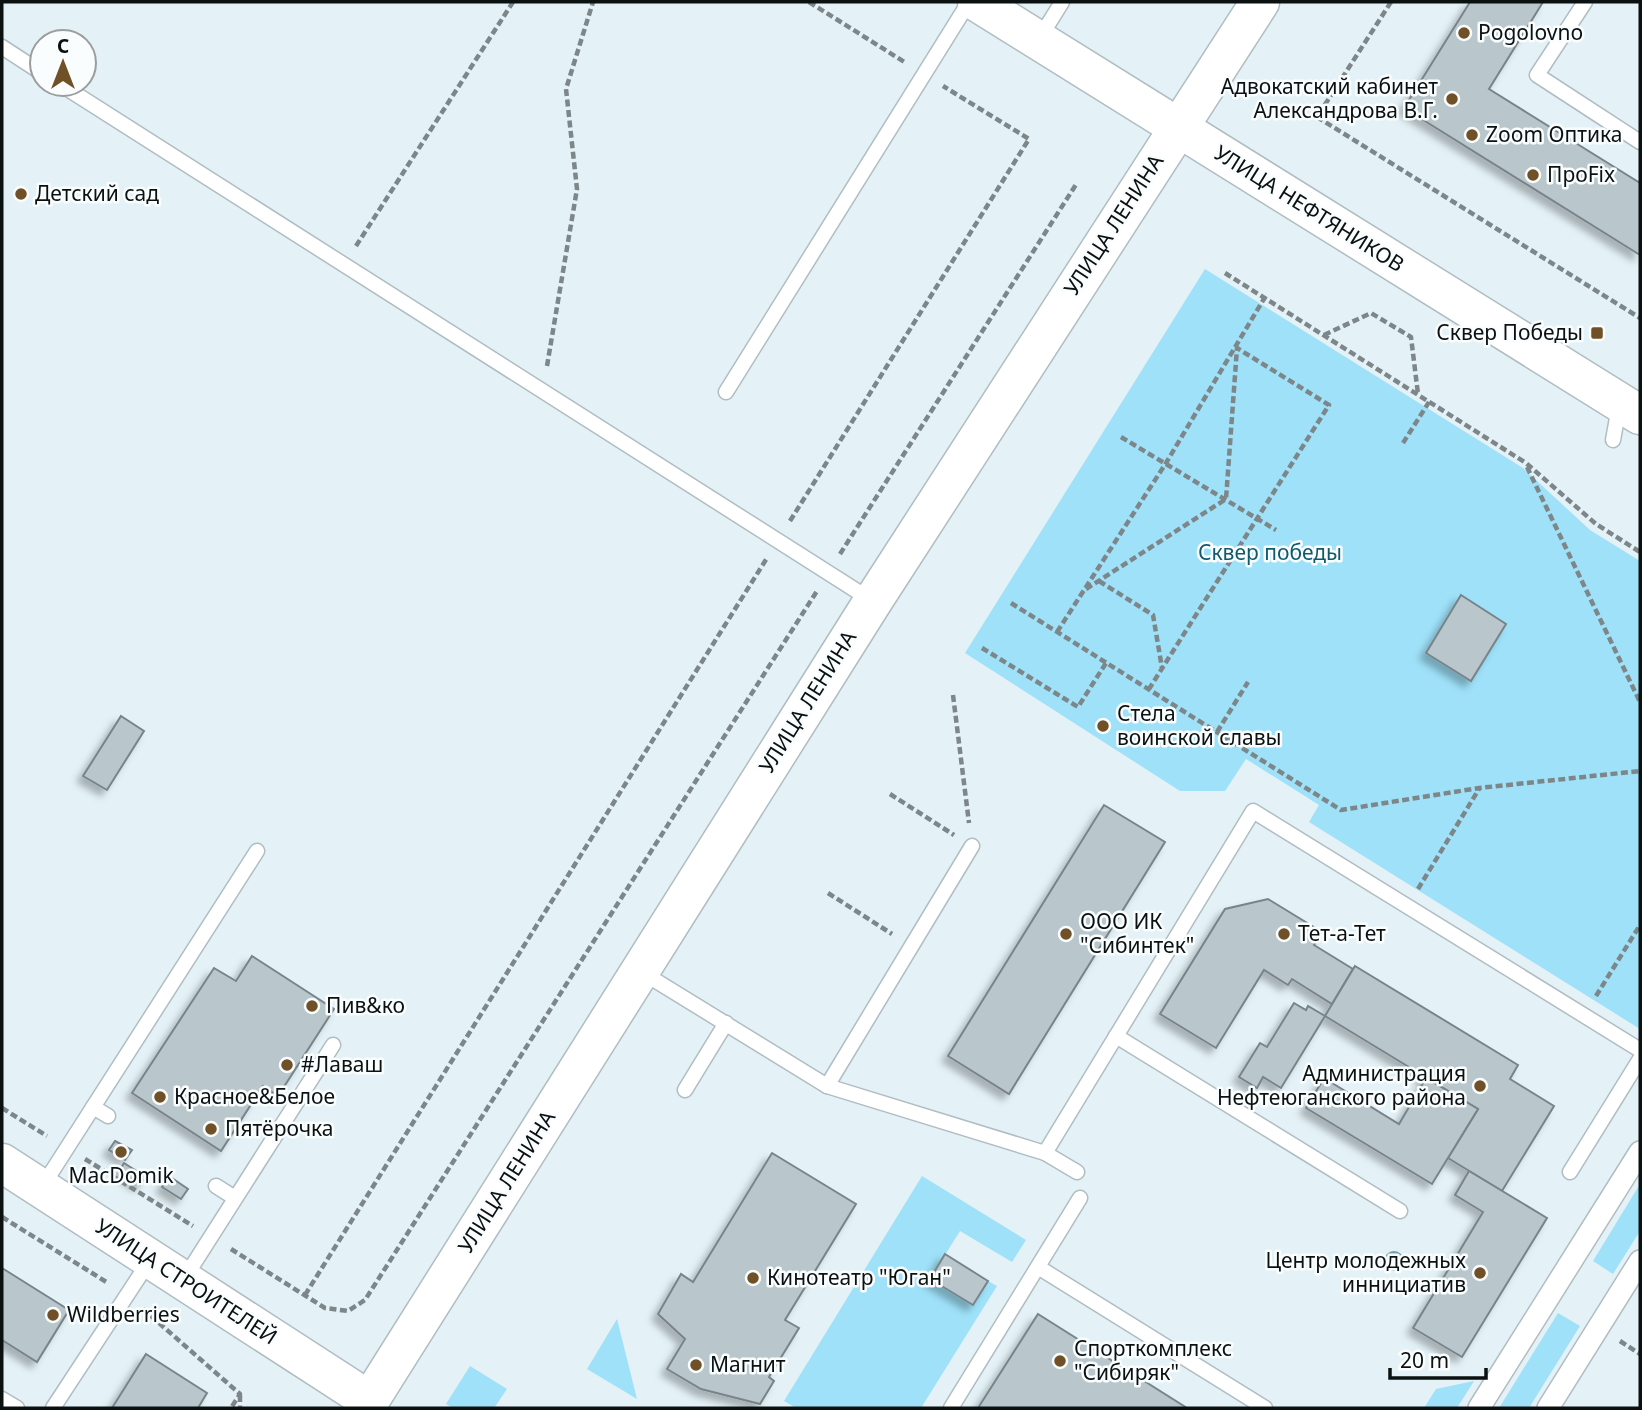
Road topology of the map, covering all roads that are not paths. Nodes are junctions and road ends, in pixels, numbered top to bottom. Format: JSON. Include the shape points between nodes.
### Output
{"nodes":[{"id":1,"x":969,"y":2,"type":"edge"},
{"id":2,"x":977,"y":2,"type":"edge"},
{"id":3,"x":1062,"y":2,"type":"edge"},
{"id":4,"x":1260,"y":2,"type":"edge"},
{"id":5,"x":1585,"y":2,"type":"edge"},
{"id":6,"x":1038,"y":40,"type":"junction"},
{"id":7,"x":2,"y":47,"type":"edge"},
{"id":8,"x":28,"y":64,"type":"edge"},
{"id":9,"x":82,"y":98,"type":"edge"},
{"id":10,"x":1178,"y":127,"type":"junction"},
{"id":11,"x":1640,"y":142,"type":"edge"},
{"id":12,"x":726,"y":392,"type":"dead end"},
{"id":13,"x":1627,"y":413,"type":"edge"},
{"id":14,"x":873,"y":601,"type":"junction"},
{"id":15,"x":972,"y":846,"type":"road end"},
{"id":16,"x":257,"y":851,"type":"dead end"},
{"id":17,"x":639,"y":970,"type":"junction"},
{"id":18,"x":726,"y":1023,"type":"junction"},
{"id":19,"x":1116,"y":1036,"type":"junction"},
{"id":20,"x":333,"y":1045,"type":"dead end"},
{"id":21,"x":1640,"y":1050,"type":"edge"},
{"id":22,"x":1640,"y":1059,"type":"edge"},
{"id":23,"x":827,"y":1086,"type":"junction"},
{"id":24,"x":685,"y":1090,"type":"dead end"},
{"id":25,"x":93,"y":1107,"type":"junction"},
{"id":26,"x":108,"y":1116,"type":"dead end"},
{"id":27,"x":1640,"y":1152,"type":"edge"},
{"id":28,"x":1045,"y":1153,"type":"junction"},
{"id":29,"x":2,"y":1163,"type":"edge"},
{"id":30,"x":1077,"y":1172,"type":"dead end"},
{"id":31,"x":1570,"y":1172,"type":"dead end"},
{"id":32,"x":216,"y":1186,"type":"dead end"},
{"id":33,"x":41,"y":1188,"type":"junction"},
{"id":34,"x":235,"y":1198,"type":"junction"},
{"id":35,"x":1080,"y":1198,"type":"dead end"},
{"id":36,"x":1400,"y":1211,"type":"dead end"},
{"id":37,"x":150,"y":1259,"type":"junction"},
{"id":38,"x":1640,"y":1261,"type":"edge"},
{"id":39,"x":1038,"y":1267,"type":"junction"},
{"id":40,"x":183,"y":1280,"type":"junction"},
{"id":41,"x":2,"y":1399,"type":"edge"},
{"id":42,"x":368,"y":1404,"type":"edge"},
{"id":43,"x":17,"y":1408,"type":"edge"},
{"id":44,"x":52,"y":1408,"type":"edge"},
{"id":45,"x":951,"y":1408,"type":"edge"},
{"id":46,"x":1265,"y":1408,"type":"edge"},
{"id":47,"x":1479,"y":1408,"type":"edge"},
{"id":48,"x":1548,"y":1408,"type":"edge"}],
"edges":[{"from":1,"to":12,"type":"lane"},
{"from":2,"to":6,"type":"main road","name":"УЛИЦА НЕФТЯНИКОВ"},
{"from":3,"to":6,"type":"lane"},
{"from":4,"to":10,"type":"main road","name":"УЛИЦА ЛЕНИНА"},
{"from":5,"to":11,"type":"lane","via":[[1537,75]]},
{"from":6,"to":10,"type":"main road","name":"УЛИЦА НЕФТЯНИКОВ"},
{"from":7,"to":8,"type":"lane"},
{"from":9,"to":14,"type":"lane"},
{"from":10,"to":13,"type":"main road","name":"УЛИЦА НЕФТЯНИКОВ"},
{"from":10,"to":14,"type":"main road","name":"УЛИЦА ЛЕНИНА"},
{"from":14,"to":17,"type":"main road","name":"УЛИЦА ЛЕНИНА"},
{"from":15,"to":23,"type":"lane"},
{"from":16,"to":25,"type":"lane"},
{"from":17,"to":18,"type":"lane"},
{"from":17,"to":42,"type":"main road","name":"УЛИЦА ЛЕНИНА"},
{"from":18,"to":23,"type":"lane"},
{"from":18,"to":24,"type":"lane"},
{"from":19,"to":21,"type":"lane","via":[[1254,811]]},
{"from":19,"to":28,"type":"lane"},
{"from":19,"to":36,"type":"lane"},
{"from":20,"to":34,"type":"lane"},
{"from":22,"to":31,"type":"lane"},
{"from":23,"to":28,"type":"lane"},
{"from":25,"to":26,"type":"lane"},
{"from":25,"to":33,"type":"lane"},
{"from":27,"to":47,"type":"street"},
{"from":28,"to":30,"type":"lane"},
{"from":29,"to":33,"type":"main road","name":"УЛИЦА СТРОИТЕЛЕЙ"},
{"from":32,"to":34,"type":"lane"},
{"from":33,"to":37,"type":"main road","name":"УЛИЦА СТРОИТЕЛЕЙ"},
{"from":34,"to":40,"type":"lane"},
{"from":35,"to":39,"type":"lane"},
{"from":37,"to":40,"type":"main road","name":"УЛИЦА СТРОИТЕЛЕЙ"},
{"from":37,"to":44,"type":"lane"},
{"from":38,"to":48,"type":"street"},
{"from":39,"to":45,"type":"lane"},
{"from":39,"to":46,"type":"lane"},
{"from":40,"to":42,"type":"main road","name":"УЛИЦА СТРОИТЕЛЕЙ"},
{"from":41,"to":43,"type":"lane"}]}
